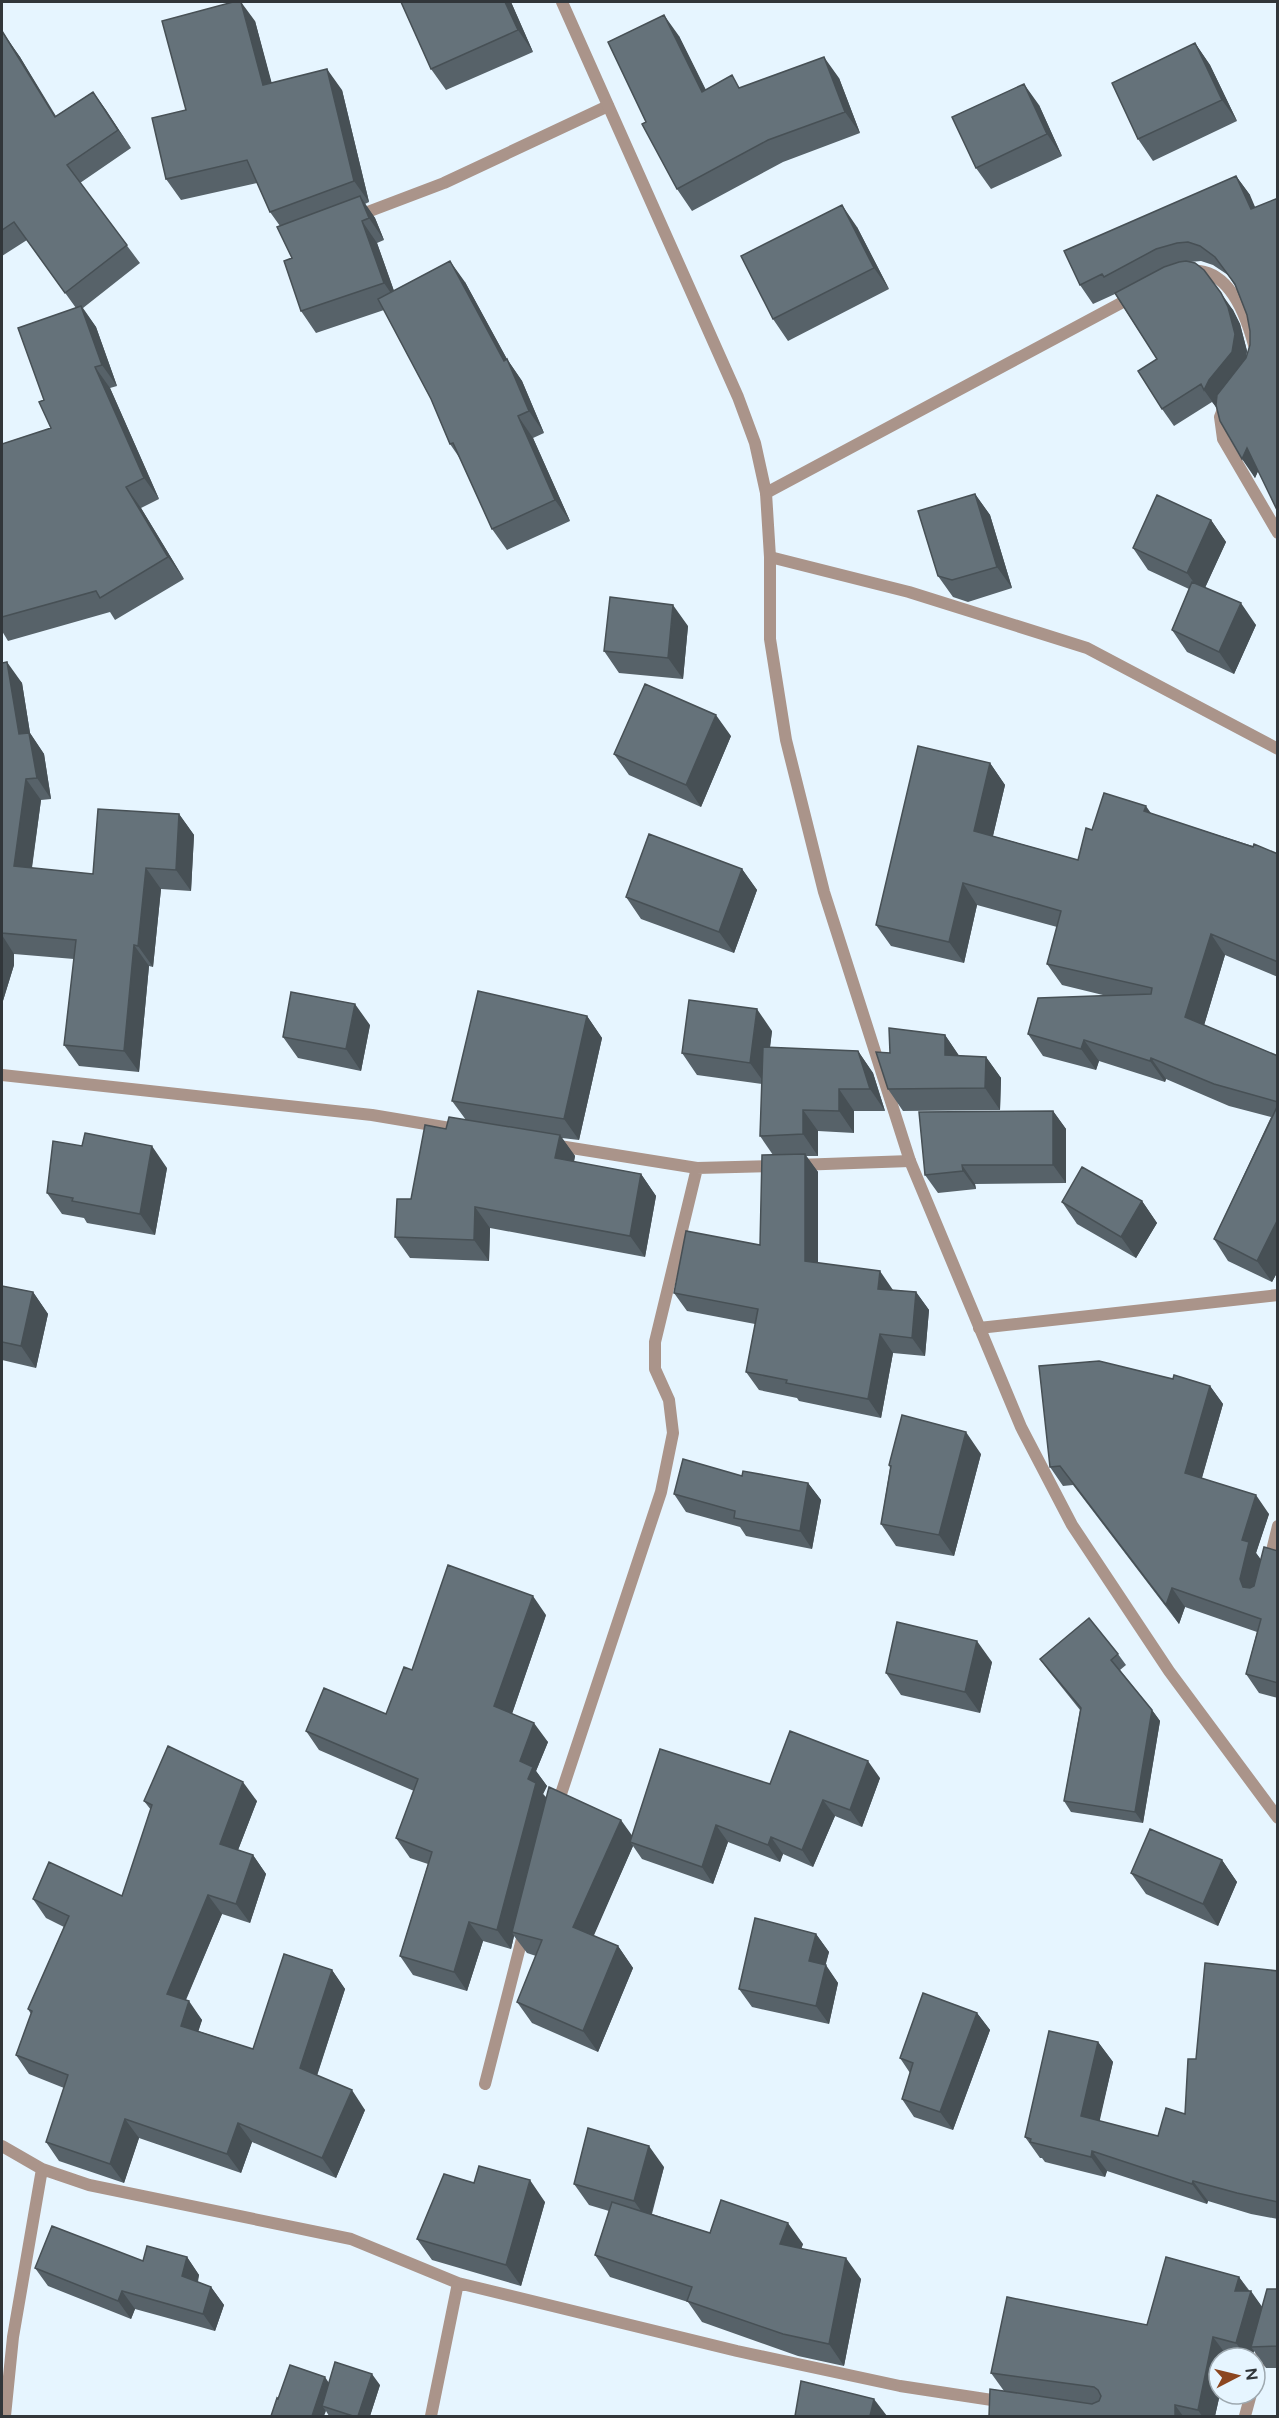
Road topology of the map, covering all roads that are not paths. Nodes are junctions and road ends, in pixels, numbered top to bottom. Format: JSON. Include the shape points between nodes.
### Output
{"nodes":[{"id":1,"x":562,"y":2,"type":"edge"},
{"id":2,"x":608,"y":106,"type":"junction"},
{"id":3,"x":343,"y":221,"type":"edge"},
{"id":4,"x":1178,"y":274,"type":"edge"},
{"id":5,"x":1151,"y":287,"type":"edge"},
{"id":6,"x":1255,"y":359,"type":"edge"},
{"id":7,"x":1230,"y":398,"type":"edge"},
{"id":8,"x":766,"y":493,"type":"junction"},
{"id":9,"x":1278,"y":533,"type":"edge"},
{"id":10,"x":770,"y":556,"type":"junction"},
{"id":11,"x":1278,"y":749,"type":"edge"},
{"id":12,"x":2,"y":1076,"type":"edge"},
{"id":13,"x":476,"y":1132,"type":"edge"},
{"id":14,"x":546,"y":1144,"type":"edge"},
{"id":15,"x":910,"y":1161,"type":"junction"},
{"id":16,"x":697,"y":1168,"type":"junction"},
{"id":17,"x":1278,"y":1295,"type":"edge"},
{"id":18,"x":979,"y":1328,"type":"junction"},
{"id":19,"x":1278,"y":1526,"type":"edge"},
{"id":20,"x":1266,"y":1578,"type":"edge"},
{"id":21,"x":1278,"y":1818,"type":"edge"},
{"id":22,"x":552,"y":1820,"type":"edge"},
{"id":23,"x":526,"y":1923,"type":"edge"},
{"id":24,"x":485,"y":2084,"type":"dead end"},
{"id":25,"x":2,"y":2146,"type":"edge"},
{"id":26,"x":42,"y":2169,"type":"junction"},
{"id":27,"x":458,"y":2283,"type":"junction"},
{"id":28,"x":1266,"y":2336,"type":"edge"},
{"id":29,"x":1263,"y":2346,"type":"edge"},
{"id":30,"x":1015,"y":2403,"type":"edge"},
{"id":31,"x":5,"y":2416,"type":"edge"},
{"id":32,"x":430,"y":2416,"type":"edge"}],
"edges":[{"from":1,"to":2,"type":"street"},
{"from":2,"to":3,"type":"street","via":[[444,183]]},
{"from":2,"to":8,"type":"street","via":[[738,397]]},
{"from":4,"to":6,"type":"street","via":[[1200,269],[1229,288],[1249,325]]},
{"from":5,"to":8,"type":"street"},
{"from":7,"to":9,"type":"street","via":[[1220,417],[1222,439]]},
{"from":8,"to":10,"type":"street"},
{"from":10,"to":11,"type":"street","via":[[909,592],[1087,648]]},
{"from":10,"to":15,"type":"street","via":[[771,639],[786,740],[824,892]]},
{"from":12,"to":13,"type":"street","via":[[372,1115]]},
{"from":14,"to":16,"type":"street"},
{"from":15,"to":16,"type":"street"},
{"from":15,"to":18,"type":"street"},
{"from":16,"to":22,"type":"street","via":[[655,1342],[655,1369],[669,1400],[673,1433],[661,1492]]},
{"from":17,"to":18,"type":"street"},
{"from":18,"to":21,"type":"street","via":[[1021,1427],[1072,1525],[1168,1671]]},
{"from":19,"to":20,"type":"street"},
{"from":23,"to":24,"type":"street"},
{"from":25,"to":26,"type":"street"},
{"from":26,"to":27,"type":"street","via":[[89,2185],[351,2239]]},
{"from":26,"to":31,"type":"street","via":[[15,2326]]},
{"from":27,"to":30,"type":"street","via":[[737,2351],[900,2386]]},
{"from":27,"to":32,"type":"street"},
{"from":28,"to":29,"type":"street"}]}
